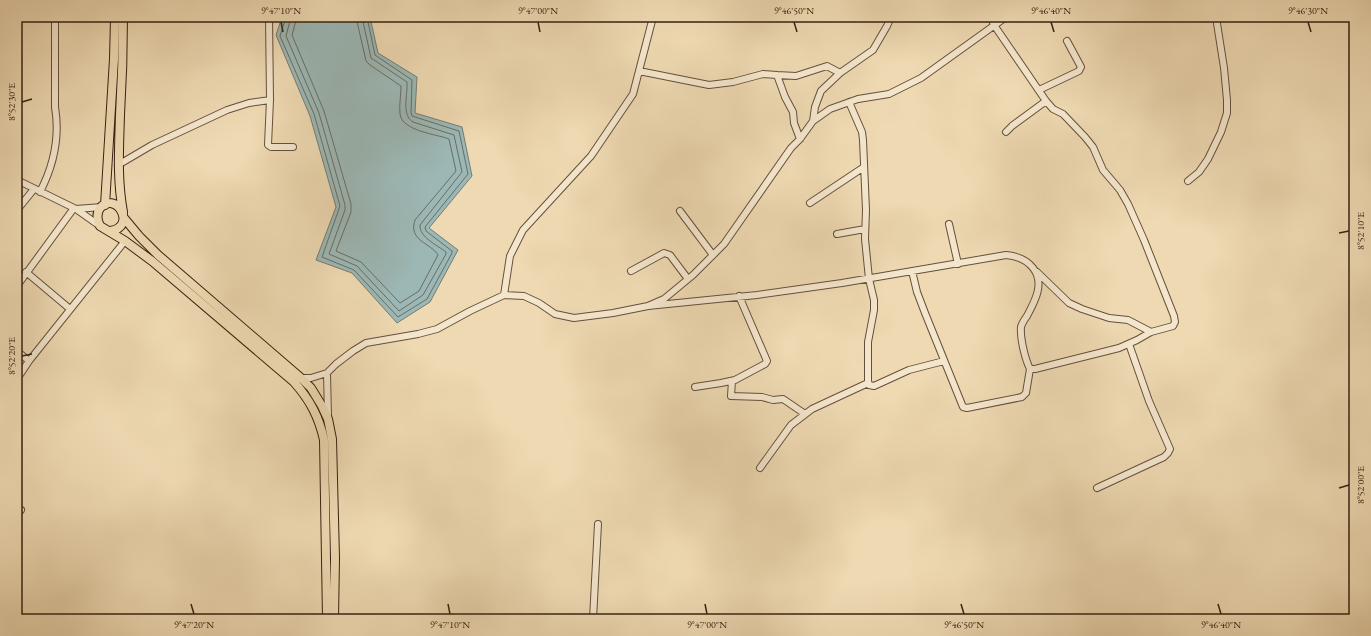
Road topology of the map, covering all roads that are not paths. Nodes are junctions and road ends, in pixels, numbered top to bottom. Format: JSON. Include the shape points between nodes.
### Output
{"nodes":[{"id":1,"x":55,"y":17,"type":"edge"},
{"id":2,"x":115,"y":17,"type":"edge"},
{"id":3,"x":123,"y":17,"type":"edge"},
{"id":4,"x":269,"y":17,"type":"edge"},
{"id":5,"x":653,"y":17,"type":"edge"},
{"id":6,"x":891,"y":17,"type":"edge"},
{"id":7,"x":991,"y":17,"type":"edge"},
{"id":8,"x":1006,"y":17,"type":"edge"},
{"id":9,"x":1216,"y":17,"type":"edge"},
{"id":10,"x":994,"y":25,"type":"junction"},
{"id":11,"x":1067,"y":41,"type":"dead end"},
{"id":12,"x":639,"y":71,"type":"junction"},
{"id":13,"x":840,"y":73,"type":"junction"},
{"id":14,"x":778,"y":75,"type":"junction"},
{"id":15,"x":1039,"y":90,"type":"junction"},
{"id":16,"x":270,"y":100,"type":"junction"},
{"id":17,"x":1046,"y":101,"type":"junction"},
{"id":18,"x":849,"y":102,"type":"junction"},
{"id":19,"x":813,"y":121,"type":"junction"},
{"id":20,"x":1006,"y":132,"type":"dead end"},
{"id":21,"x":800,"y":139,"type":"junction"},
{"id":22,"x":293,"y":147,"type":"dead end"},
{"id":23,"x":118,"y":164,"type":"junction"},
{"id":24,"x":864,"y":166,"type":"junction"},
{"id":25,"x":17,"y":180,"type":"edge"},
{"id":26,"x":1188,"y":181,"type":"dead end"},
{"id":27,"x":37,"y":190,"type":"junction"},
{"id":28,"x":810,"y":203,"type":"dead end"},
{"id":29,"x":103,"y":206,"type":"junction"},
{"id":30,"x":75,"y":208,"type":"junction"},
{"id":31,"x":17,"y":210,"type":"edge"},
{"id":32,"x":680,"y":211,"type":"dead end"},
{"id":33,"x":124,"y":216,"type":"junction"},
{"id":34,"x":949,"y":224,"type":"dead end"},
{"id":35,"x":100,"y":226,"type":"junction"},
{"id":36,"x":865,"y":229,"type":"junction"},
{"id":37,"x":110,"y":231,"type":"junction"},
{"id":38,"x":837,"y":234,"type":"dead end"},
{"id":39,"x":125,"y":240,"type":"junction"},
{"id":40,"x":713,"y":255,"type":"junction"},
{"id":41,"x":958,"y":264,"type":"junction"},
{"id":42,"x":1032,"y":267,"type":"junction"},
{"id":43,"x":631,"y":271,"type":"dead end"},
{"id":44,"x":912,"y":271,"type":"junction"},
{"id":45,"x":26,"y":272,"type":"junction"},
{"id":46,"x":688,"y":279,"type":"junction"},
{"id":47,"x":869,"y":279,"type":"junction"},
{"id":48,"x":17,"y":286,"type":"edge"},
{"id":49,"x":504,"y":295,"type":"junction"},
{"id":50,"x":739,"y":296,"type":"junction"},
{"id":51,"x":648,"y":306,"type":"junction"},
{"id":52,"x":70,"y":309,"type":"junction"},
{"id":53,"x":1151,"y":332,"type":"junction"},
{"id":54,"x":1129,"y":344,"type":"junction"},
{"id":55,"x":17,"y":351,"type":"edge"},
{"id":56,"x":29,"y":361,"type":"junction"},
{"id":57,"x":944,"y":361,"type":"junction"},
{"id":58,"x":1030,"y":369,"type":"junction"},
{"id":59,"x":328,"y":373,"type":"junction"},
{"id":60,"x":301,"y":378,"type":"junction"},
{"id":61,"x":17,"y":379,"type":"edge"},
{"id":62,"x":732,"y":380,"type":"junction"},
{"id":63,"x":868,"y":383,"type":"junction"},
{"id":64,"x":695,"y":387,"type":"dead end"},
{"id":65,"x":805,"y":414,"type":"junction"},
{"id":66,"x":328,"y":419,"type":"junction"},
{"id":67,"x":760,"y":468,"type":"dead end"},
{"id":68,"x":330,"y":484,"type":"junction"},
{"id":69,"x":1098,"y":488,"type":"dead end"},
{"id":70,"x":598,"y":524,"type":"dead end"},
{"id":71,"x":326,"y":619,"type":"edge"},
{"id":72,"x":334,"y":619,"type":"edge"},
{"id":73,"x":593,"y":619,"type":"edge"}],
"edges":[{"from":1,"to":27,"type":"street","via":[[57,143],[50,170]]},
{"from":2,"to":29,"type":"main road"},
{"from":3,"to":23,"type":"main road"},
{"from":4,"to":16,"type":"street"},
{"from":5,"to":12,"type":"street"},
{"from":6,"to":13,"type":"street","via":[[873,50]]},
{"from":7,"to":10,"type":"street"},
{"from":8,"to":10,"type":"street"},
{"from":9,"to":26,"type":"street","via":[[1224,68],[1227,112],[1208,159],[1199,172]]},
{"from":10,"to":15,"type":"street"},
{"from":10,"to":18,"type":"street","via":[[921,78],[888,94]]},
{"from":11,"to":15,"type":"street","via":[[1081,67],[1079,71]]},
{"from":12,"to":14,"type":"street","via":[[709,85],[734,82],[763,74]]},
{"from":12,"to":49,"type":"street","via":[[633,94],[591,156],[523,230],[510,256]]},
{"from":13,"to":14,"type":"street","via":[[827,66],[796,76]]},
{"from":13,"to":19,"type":"street","via":[[821,91]]},
{"from":14,"to":21,"type":"street"},
{"from":15,"to":17,"type":"street"},
{"from":16,"to":22,"type":"street","via":[[268,145]]},
{"from":16,"to":23,"type":"street","via":[[227,110]]},
{"from":17,"to":20,"type":"street"},
{"from":17,"to":53,"type":"street","via":[[1053,109],[1063,114],[1093,147],[1103,170],[1128,204],[1175,322],[1173,326]]},
{"from":18,"to":19,"type":"street","via":[[830,109]]},
{"from":18,"to":24,"type":"street","via":[[862,132]]},
{"from":19,"to":21,"type":"street"},
{"from":21,"to":40,"type":"street","via":[[791,148],[724,244]]},
{"from":23,"to":33,"type":"main road"},
{"from":24,"to":28,"type":"street"},
{"from":24,"to":36,"type":"street"},
{"from":25,"to":27,"type":"street"},
{"from":27,"to":30,"type":"street"},
{"from":27,"to":31,"type":"street"},
{"from":29,"to":30,"type":"street"},
{"from":29,"to":33,"type":"main road","via":[[116,205]]},
{"from":29,"to":35,"type":"main road","via":[[97,216]]},
{"from":30,"to":35,"type":"street"},
{"from":30,"to":45,"type":"street"},
{"from":32,"to":40,"type":"street"},
{"from":33,"to":37,"type":"main road","via":[[119,227]]},
{"from":33,"to":60,"type":"main road","via":[[158,255]]},
{"from":34,"to":41,"type":"street"},
{"from":35,"to":37,"type":"main road"},
{"from":36,"to":38,"type":"street"},
{"from":36,"to":47,"type":"street"},
{"from":37,"to":39,"type":"main road"},
{"from":39,"to":52,"type":"street"},
{"from":39,"to":68,"type":"main road","via":[[174,279],[304,393],[321,426]]},
{"from":40,"to":46,"type":"street"},
{"from":41,"to":42,"type":"street","via":[[1006,255],[1024,259]]},
{"from":41,"to":44,"type":"street"},
{"from":42,"to":53,"type":"street","via":[[1069,302],[1109,318],[1128,320]]},
{"from":42,"to":58,"type":"street","via":[[1038,275],[1037,293],[1021,326]]},
{"from":43,"to":46,"type":"street","via":[[664,253],[670,255]]},
{"from":44,"to":47,"type":"street"},
{"from":44,"to":57,"type":"street","via":[[917,292]]},
{"from":45,"to":48,"type":"street"},
{"from":45,"to":52,"type":"street"},
{"from":46,"to":51,"type":"street","via":[[664,299]]},
{"from":47,"to":50,"type":"street"},
{"from":47,"to":63,"type":"street","via":[[874,310],[868,342]]},
{"from":49,"to":51,"type":"street","via":[[524,296],[555,314],[574,318]]},
{"from":49,"to":59,"type":"street","via":[[437,328],[366,343],[353,350]]},
{"from":50,"to":51,"type":"street"},
{"from":50,"to":62,"type":"street","via":[[767,361],[751,372]]},
{"from":52,"to":56,"type":"street"},
{"from":53,"to":54,"type":"street"},
{"from":54,"to":58,"type":"street"},
{"from":54,"to":69,"type":"street","via":[[1149,401],[1170,449],[1164,457]]},
{"from":55,"to":56,"type":"street"},
{"from":56,"to":61,"type":"street"},
{"from":57,"to":58,"type":"street","via":[[963,407],[967,408],[1022,397],[1026,393]]},
{"from":57,"to":63,"type":"street","via":[[909,370],[874,386]]},
{"from":59,"to":60,"type":"street"},
{"from":59,"to":66,"type":"street"},
{"from":60,"to":66,"type":"main road","via":[[318,397]]},
{"from":62,"to":64,"type":"street"},
{"from":62,"to":65,"type":"street","via":[[731,396],[783,399]]},
{"from":63,"to":65,"type":"street"},
{"from":65,"to":67,"type":"street","via":[[791,425]]},
{"from":66,"to":68,"type":"main road","via":[[332,439]]},
{"from":68,"to":71,"type":"main road"},
{"from":68,"to":72,"type":"main road"},
{"from":70,"to":73,"type":"street"}]}
